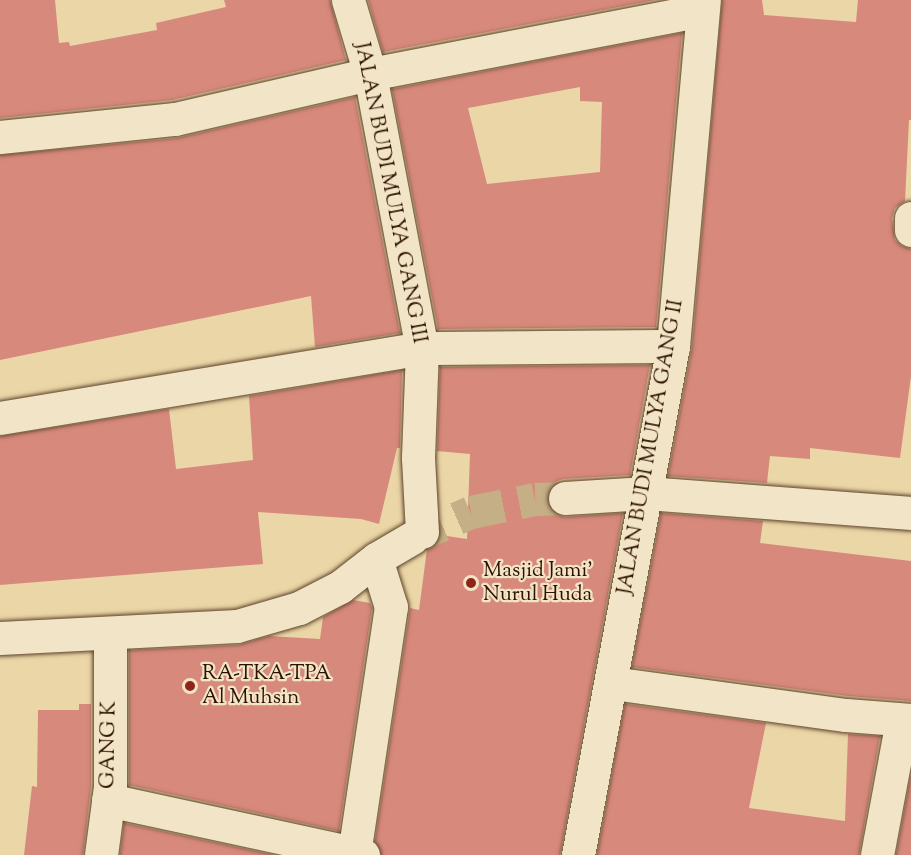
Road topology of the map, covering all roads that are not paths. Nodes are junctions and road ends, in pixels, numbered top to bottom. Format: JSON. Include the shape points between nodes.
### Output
{"nodes":[{"id":1,"x":348,"y":0,"type":"edge"},
{"id":2,"x":703,"y":5,"type":"edge"},
{"id":3,"x":370,"y":74,"type":"junction"},
{"id":4,"x":0,"y":137,"type":"edge"},
{"id":5,"x":911,"y":218,"type":"edge"},
{"id":6,"x":911,"y":230,"type":"edge"},
{"id":7,"x":673,"y":346,"type":"junction"},
{"id":8,"x":422,"y":348,"type":"junction"},
{"id":9,"x":0,"y":418,"type":"edge"},
{"id":10,"x":646,"y":493,"type":"junction"},
{"id":11,"x":565,"y":498,"type":"tunnel mouth"},
{"id":12,"x":911,"y":513,"type":"edge"},
{"id":13,"x":376,"y":559,"type":"junction"},
{"id":14,"x":110,"y":634,"type":"junction"},
{"id":15,"x":0,"y":638,"type":"edge"},
{"id":16,"x":612,"y":683,"type":"junction"},
{"id":17,"x":907,"y":720,"type":"edge"},
{"id":18,"x":108,"y":800,"type":"junction"},
{"id":19,"x":358,"y":854,"type":"edge"},
{"id":20,"x":101,"y":855,"type":"edge"},
{"id":21,"x":578,"y":855,"type":"edge"},
{"id":22,"x":877,"y":855,"type":"edge"}],
"edges":[{"from":1,"to":3,"type":"street","name":"JALAN BUDI MULYA GANG III"},
{"from":2,"to":3,"type":"street"},
{"from":2,"to":7,"type":"street","name":"JALAN BUDI MULYA GANG II"},
{"from":3,"to":4,"type":"street","via":[[175,119]]},
{"from":3,"to":8,"type":"street","name":"JALAN BUDI MULYA GANG III"},
{"from":5,"to":6,"type":"street"},
{"from":7,"to":8,"type":"street"},
{"from":7,"to":10,"type":"street","name":"JALAN BUDI MULYA GANG II"},
{"from":8,"to":9,"type":"street"},
{"from":8,"to":13,"type":"street","name":"JALAN BUDI MULYA GANG III","via":[[417,535]]},
{"from":10,"to":11,"type":"street"},
{"from":10,"to":12,"type":"street"},
{"from":10,"to":16,"type":"street","name":"JALAN BUDI MULYA GANG II"},
{"from":13,"to":14,"type":"street","via":[[340,587],[309,603],[237,626]]},
{"from":13,"to":19,"type":"street","via":[[391,607]]},
{"from":14,"to":15,"type":"street"},
{"from":14,"to":18,"type":"street","name":"GANG K"},
{"from":16,"to":17,"type":"street"},
{"from":16,"to":21,"type":"street","name":"JALAN BUDI MULYA GANG II"},
{"from":17,"to":22,"type":"street"},
{"from":18,"to":19,"type":"street"},
{"from":18,"to":20,"type":"street","name":"GANG K"}]}
